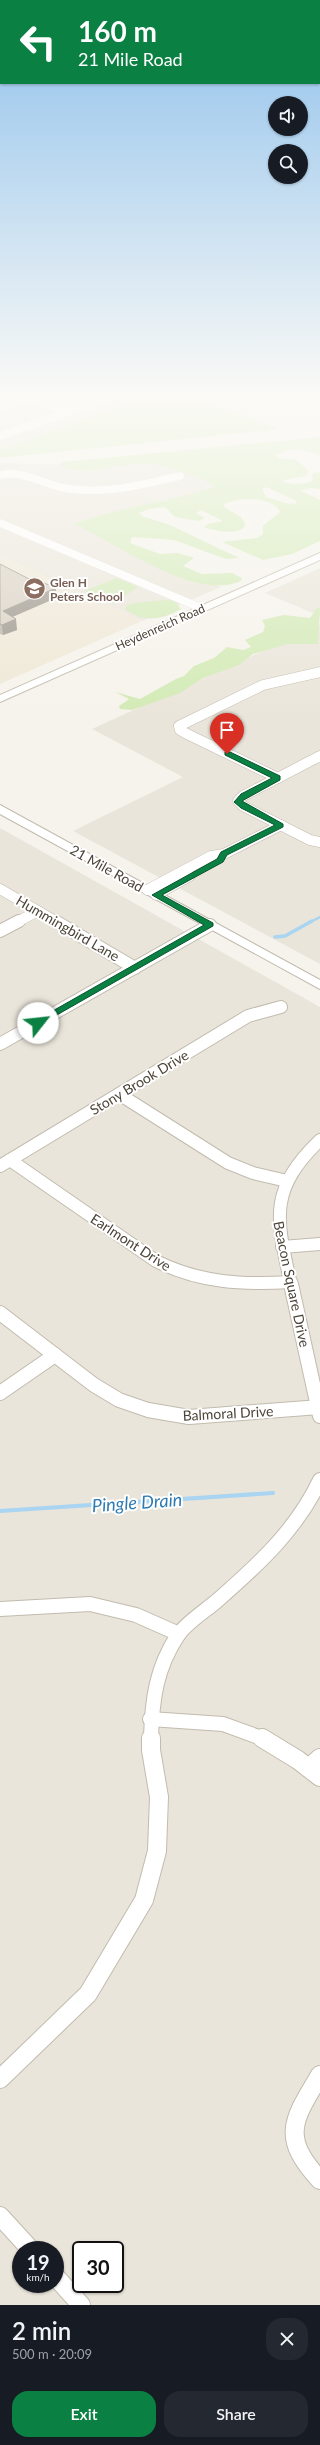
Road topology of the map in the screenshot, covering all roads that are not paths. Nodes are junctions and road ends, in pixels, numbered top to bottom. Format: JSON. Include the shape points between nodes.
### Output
{"nodes":[{"id":1,"x":0,"y":523,"type":"edge"},
{"id":2,"x":320,"y":556,"type":"edge"},
{"id":3,"x":201,"y":608,"type":"junction"},
{"id":4,"x":320,"y":672,"type":"edge"},
{"id":5,"x":0,"y":699,"type":"edge"},
{"id":6,"x":320,"y":756,"type":"edge"},
{"id":7,"x":278,"y":778,"type":"junction"},
{"id":8,"x":0,"y":809,"type":"edge"},
{"id":9,"x":280,"y":825,"type":"junction"},
{"id":10,"x":320,"y":842,"type":"edge"},
{"id":11,"x":0,"y":889,"type":"edge"},
{"id":12,"x":152,"y":892,"type":"junction"},
{"id":13,"x":38,"y":911,"type":"junction"},
{"id":14,"x":210,"y":925,"type":"junction"},
{"id":15,"x":0,"y":931,"type":"edge"},
{"id":16,"x":135,"y":968,"type":"junction"},
{"id":17,"x":320,"y":985,"type":"edge"},
{"id":18,"x":281,"y":1007,"type":"dead end"},
{"id":19,"x":0,"y":1044,"type":"edge"},
{"id":20,"x":118,"y":1094,"type":"junction"},
{"id":21,"x":320,"y":1140,"type":"edge"},
{"id":22,"x":5,"y":1163,"type":"edge"},
{"id":23,"x":287,"y":1181,"type":"junction"},
{"id":24,"x":320,"y":1244,"type":"edge"},
{"id":25,"x":282,"y":1247,"type":"junction"},
{"id":26,"x":291,"y":1282,"type":"junction"},
{"id":27,"x":0,"y":1313,"type":"edge"},
{"id":28,"x":55,"y":1355,"type":"junction"},
{"id":29,"x":0,"y":1393,"type":"edge"},
{"id":30,"x":319,"y":1410,"type":"edge"},
{"id":31,"x":320,"y":1480,"type":"edge"},
{"id":32,"x":0,"y":1609,"type":"edge"},
{"id":33,"x":179,"y":1634,"type":"junction"},
{"id":34,"x":150,"y":1719,"type":"junction"},
{"id":35,"x":316,"y":1768,"type":"edge"},
{"id":36,"x":320,"y":2075,"type":"edge"},
{"id":37,"x":0,"y":2079,"type":"edge"},
{"id":38,"x":317,"y":2177,"type":"edge"},
{"id":39,"x":0,"y":2216,"type":"edge"},
{"id":40,"x":23,"y":2241,"type":"edge"},
{"id":41,"x":64,"y":2286,"type":"edge"},
{"id":42,"x":81,"y":2305,"type":"edge"}],
"edges":[{"from":1,"to":3,"type":"street"},
{"from":2,"to":3,"type":"street","name":"Heydenreich Road"},
{"from":3,"to":5,"type":"street","name":"Heydenreich Road"},
{"from":4,"to":7,"type":"street","via":[[263,685],[183,723],[179,728],[184,733]]},
{"from":6,"to":7,"type":"street"},
{"from":7,"to":9,"type":"street","via":[[243,796],[238,802]]},
{"from":8,"to":12,"type":"street","name":"21 Mile Road"},
{"from":9,"to":10,"type":"street","via":[[310,840]]},
{"from":9,"to":12,"type":"street","via":[[224,854],[220,860]]},
{"from":11,"to":13,"type":"street","name":"Hummingbird Lane"},
{"from":12,"to":14,"type":"street","name":"21 Mile Road"},
{"from":13,"to":15,"type":"street"},
{"from":13,"to":16,"type":"street","name":"Hummingbird Lane"},
{"from":14,"to":16,"type":"street"},
{"from":14,"to":17,"type":"street","name":"21 Mile Road"},
{"from":16,"to":19,"type":"street"},
{"from":18,"to":20,"type":"street","name":"Stony Brook Drive","via":[[248,1016]]},
{"from":20,"to":22,"type":"street","name":"Stony Brook Drive"},
{"from":20,"to":23,"type":"street","via":[[228,1163],[252,1173]]},
{"from":21,"to":23,"type":"street","name":"Beacon Square Drive","via":[[302,1157]]},
{"from":22,"to":26,"type":"street","name":"Earlmont Drive","via":[[156,1261],[179,1273],[221,1283],[248,1285]]},
{"from":23,"to":25,"type":"street","name":"Beacon Square Drive","via":[[278,1217]]},
{"from":24,"to":25,"type":"street"},
{"from":25,"to":26,"type":"street","name":"Beacon Square Drive"},
{"from":26,"to":30,"type":"street","name":"Beacon Square Drive"},
{"from":27,"to":28,"type":"street","name":"Balmoral Drive"},
{"from":28,"to":29,"type":"street"},
{"from":28,"to":30,"type":"street","name":"Balmoral Drive","via":[[94,1385],[119,1400],[162,1414],[189,1417]]},
{"from":31,"to":33,"type":"street","via":[[316,1492],[270,1553]]},
{"from":32,"to":33,"type":"street","via":[[90,1604],[139,1615]]},
{"from":33,"to":34,"type":"street","via":[[162,1669],[152,1702]]},
{"from":34,"to":35,"type":"street","via":[[196,1720],[231,1725],[272,1741]]},
{"from":34,"to":37,"type":"street","via":[[151,1750],[159,1797],[157,1851],[144,1900],[88,1994]]},
{"from":36,"to":38,"type":"street","via":[[301,2107],[292,2132],[302,2161]]},
{"from":39,"to":40,"type":"street"},
{"from":41,"to":42,"type":"street"}]}
